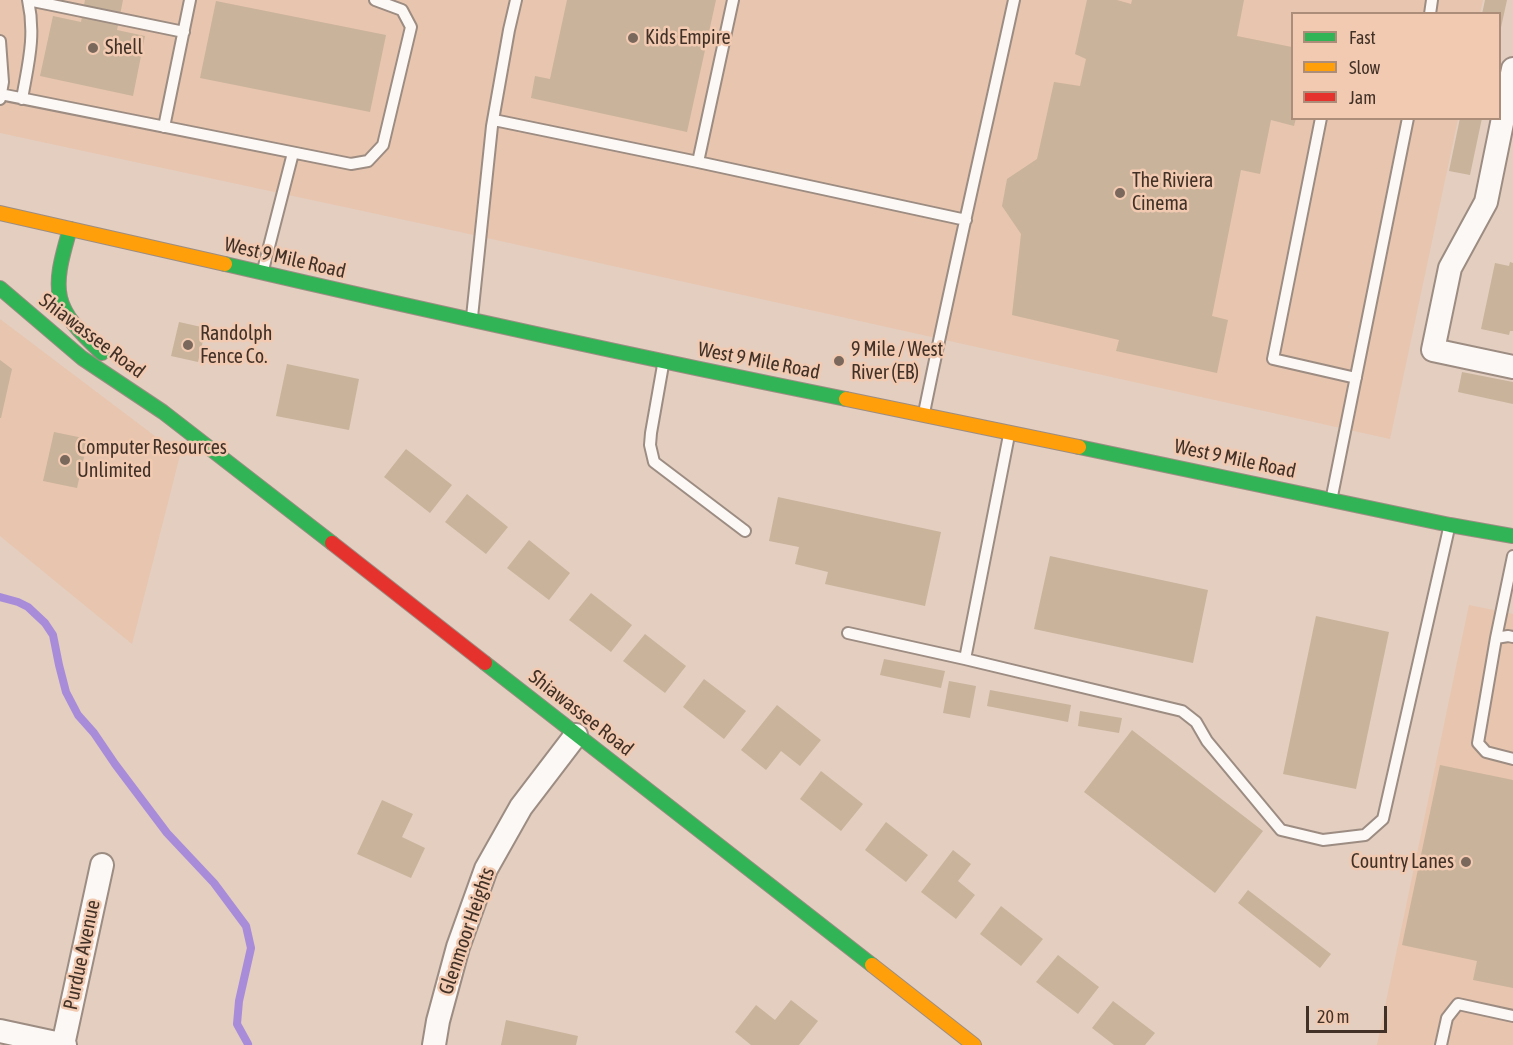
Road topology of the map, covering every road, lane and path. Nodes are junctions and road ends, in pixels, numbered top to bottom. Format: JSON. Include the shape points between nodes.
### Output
{"nodes":[{"id":1,"x":28,"y":0,"type":"edge"},
{"id":2,"x":190,"y":0,"type":"edge"},
{"id":3,"x":375,"y":0,"type":"edge"},
{"id":4,"x":516,"y":0,"type":"edge"},
{"id":5,"x":733,"y":0,"type":"edge"},
{"id":6,"x":1014,"y":0,"type":"edge"},
{"id":7,"x":184,"y":32,"type":"junction"},
{"id":8,"x":0,"y":41,"type":"edge"},
{"id":9,"x":1513,"y":69,"type":"edge"},
{"id":10,"x":0,"y":96,"type":"edge"},
{"id":11,"x":22,"y":99,"type":"junction"},
{"id":12,"x":494,"y":120,"type":"junction"},
{"id":13,"x":1321,"y":120,"type":"edge"},
{"id":14,"x":1408,"y":120,"type":"edge"},
{"id":15,"x":164,"y":127,"type":"junction"},
{"id":16,"x":293,"y":153,"type":"junction"},
{"id":17,"x":698,"y":162,"type":"junction"},
{"id":18,"x":0,"y":213,"type":"edge"},
{"id":19,"x":966,"y":220,"type":"junction"},
{"id":20,"x":70,"y":229,"type":"junction"},
{"id":21,"x":262,"y":273,"type":"junction"},
{"id":22,"x":0,"y":288,"type":"edge"},
{"id":23,"x":472,"y":321,"type":"junction"},
{"id":24,"x":663,"y":362,"type":"junction"},
{"id":25,"x":1513,"y":367,"type":"edge"},
{"id":26,"x":1356,"y":378,"type":"junction"},
{"id":27,"x":163,"y":412,"type":"junction"},
{"id":28,"x":924,"y":414,"type":"junction"},
{"id":29,"x":1010,"y":432,"type":"junction"},
{"id":30,"x":1331,"y":500,"type":"junction"},
{"id":31,"x":1450,"y":525,"type":"junction"},
{"id":32,"x":745,"y":531,"type":"dead end"},
{"id":33,"x":1513,"y":536,"type":"edge"},
{"id":34,"x":1513,"y":556,"type":"edge"},
{"id":35,"x":848,"y":633,"type":"dead end"},
{"id":36,"x":1513,"y":637,"type":"edge"},
{"id":37,"x":1496,"y":638,"type":"junction"},
{"id":38,"x":965,"y":659,"type":"junction"},
{"id":39,"x":576,"y":735,"type":"junction"},
{"id":40,"x":1513,"y":759,"type":"edge"},
{"id":41,"x":102,"y":865,"type":"dead end"},
{"id":42,"x":1513,"y":1016,"type":"edge"},
{"id":43,"x":0,"y":1031,"type":"edge"},
{"id":44,"x":64,"y":1045,"type":"edge"},
{"id":45,"x":434,"y":1045,"type":"edge"},
{"id":46,"x":974,"y":1045,"type":"edge"},
{"id":47,"x":1441,"y":1045,"type":"edge"}],
"edges":[{"from":1,"to":7,"type":"lane"},
{"from":1,"to":11,"type":"lane","via":[[32,42]]},
{"from":2,"to":7,"type":"lane"},
{"from":3,"to":16,"type":"lane","via":[[402,10],[411,27],[383,145],[368,161],[351,164]]},
{"from":4,"to":12,"type":"lane"},
{"from":5,"to":17,"type":"lane"},
{"from":6,"to":19,"type":"lane"},
{"from":7,"to":15,"type":"lane"},
{"from":8,"to":10,"type":"lane"},
{"from":9,"to":25,"type":"street","via":[[1486,202],[1450,268],[1433,350]]},
{"from":10,"to":11,"type":"lane"},
{"from":11,"to":15,"type":"lane"},
{"from":12,"to":17,"type":"lane"},
{"from":12,"to":23,"type":"lane"},
{"from":13,"to":26,"type":"lane","via":[[1273,359]]},
{"from":14,"to":26,"type":"lane"},
{"from":15,"to":16,"type":"lane"},
{"from":16,"to":21,"type":"lane"},
{"from":17,"to":19,"type":"lane"},
{"from":18,"to":20,"type":"street","name":"West 9 Mile Road"},
{"from":19,"to":28,"type":"lane"},
{"from":20,"to":21,"type":"street","name":"West 9 Mile Road"},
{"from":20,"to":27,"type":"street","name":"Shiawassee Road","via":[[58,282],[64,307],[90,342]]},
{"from":21,"to":23,"type":"street","name":"West 9 Mile Road"},
{"from":22,"to":27,"type":"street","name":"Shiawassee Road","via":[[81,358]]},
{"from":23,"to":24,"type":"street","name":"West 9 Mile Road"},
{"from":24,"to":28,"type":"street","name":"West 9 Mile Road"},
{"from":24,"to":32,"type":"lane","via":[[651,432],[654,462]]},
{"from":26,"to":30,"type":"lane"},
{"from":27,"to":39,"type":"street","name":"Shiawassee Road"},
{"from":28,"to":29,"type":"street","name":"West 9 Mile Road"},
{"from":29,"to":30,"type":"street","name":"West 9 Mile Road"},
{"from":29,"to":38,"type":"lane"},
{"from":30,"to":31,"type":"street","name":"West 9 Mile Road"},
{"from":31,"to":33,"type":"street","name":"West 9 Mile Road"},
{"from":31,"to":38,"type":"lane","via":[[1383,819],[1365,835],[1323,840],[1281,830],[1206,741],[1196,722],[1182,711]]},
{"from":34,"to":37,"type":"lane"},
{"from":35,"to":38,"type":"lane"},
{"from":36,"to":37,"type":"lane"},
{"from":37,"to":40,"type":"lane","via":[[1478,743],[1486,752]]},
{"from":39,"to":45,"type":"street","name":"Glenmoor Heights","via":[[521,807],[486,869],[458,947]]},
{"from":39,"to":46,"type":"street","name":"Shiawassee Road"},
{"from":41,"to":44,"type":"street","name":"Purdue Avenue"},
{"from":42,"to":47,"type":"lane","via":[[1458,1004],[1448,1018]]},
{"from":43,"to":44,"type":"street"}]}
